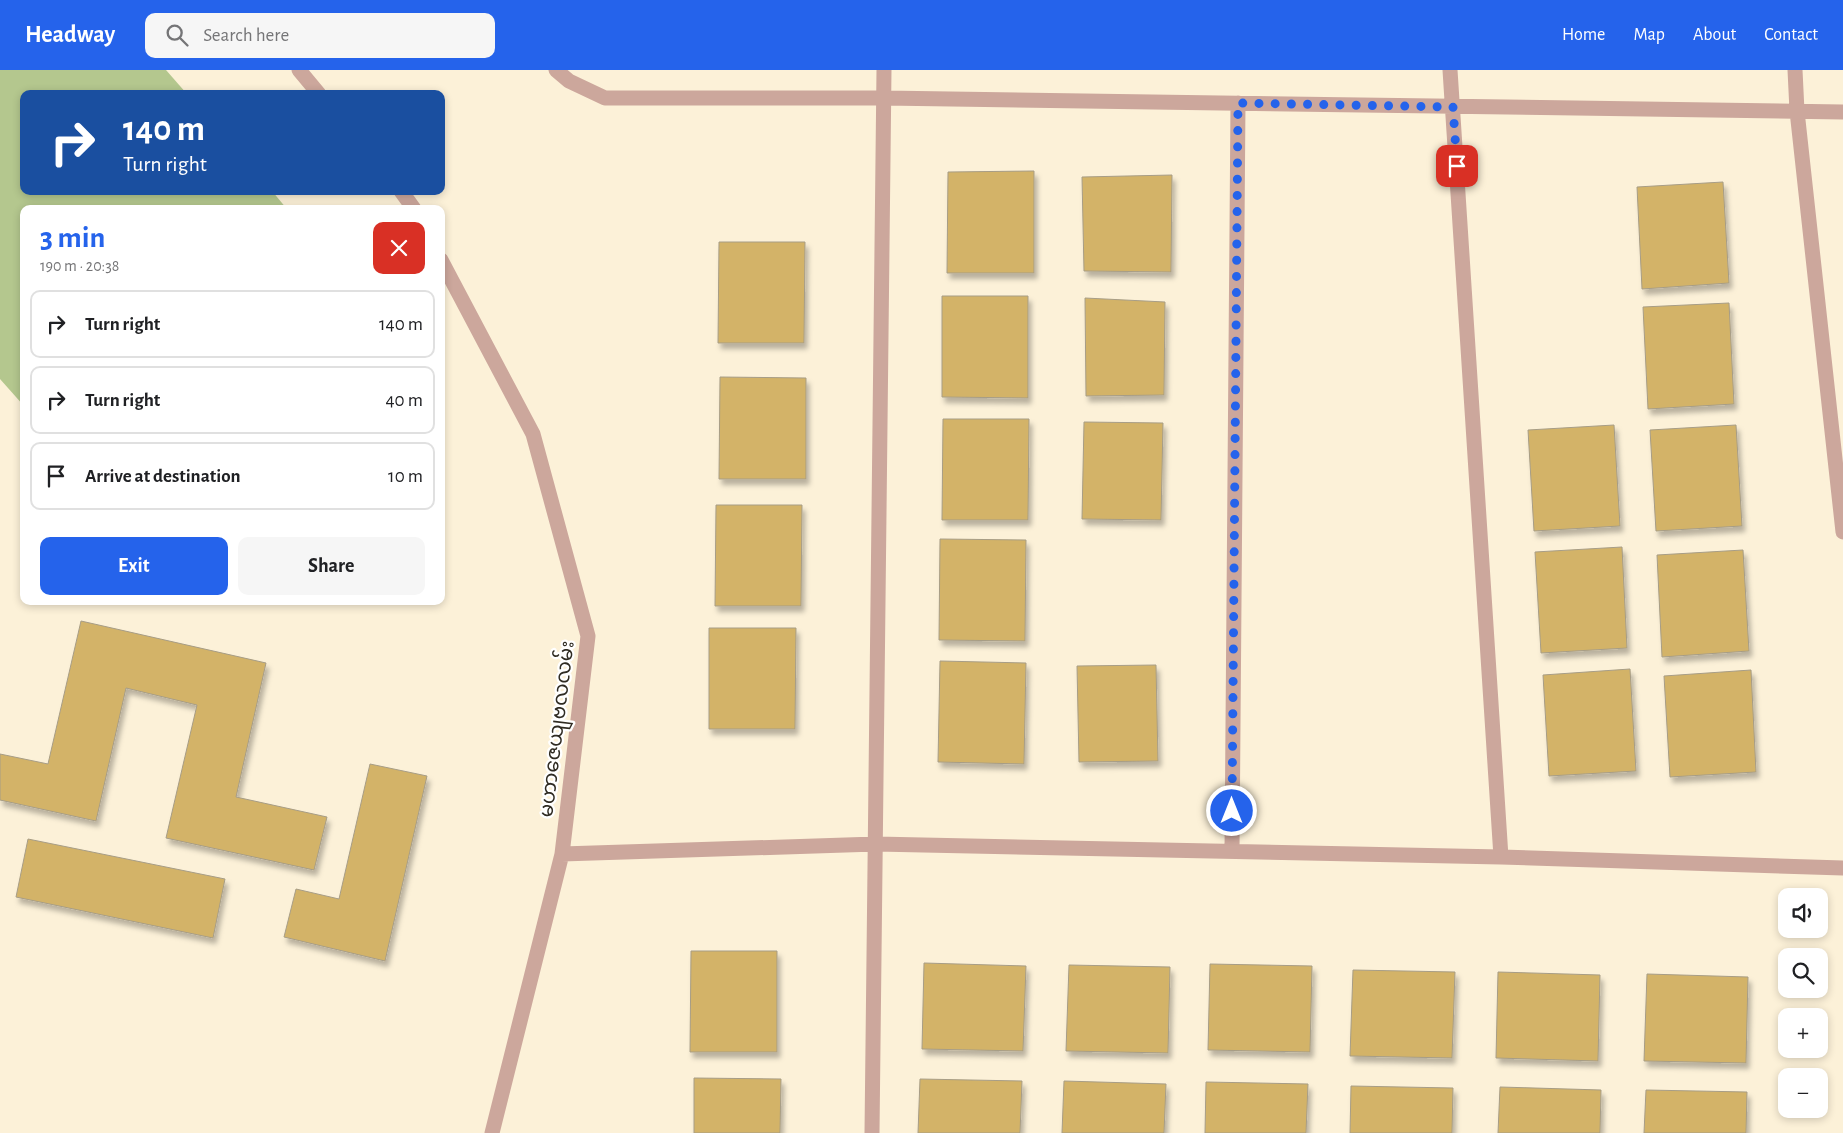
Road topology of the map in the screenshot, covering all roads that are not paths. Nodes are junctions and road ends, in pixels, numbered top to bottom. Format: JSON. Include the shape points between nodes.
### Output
{"nodes":[{"id":1,"x":299,"y":70,"type":"edge"},
{"id":2,"x":556,"y":70,"type":"edge"},
{"id":3,"x":884,"y":70,"type":"edge"},
{"id":4,"x":1450,"y":70,"type":"edge"},
{"id":5,"x":1795,"y":70,"type":"edge"},
{"id":6,"x":316,"y":90,"type":"edge"},
{"id":7,"x":884,"y":98,"type":"junction"},
{"id":8,"x":1238,"y":103,"type":"junction"},
{"id":9,"x":1453,"y":107,"type":"junction"},
{"id":10,"x":1797,"y":111,"type":"junction"},
{"id":11,"x":1843,"y":112,"type":"edge"},
{"id":12,"x":445,"y":268,"type":"edge"},
{"id":13,"x":1843,"y":532,"type":"edge"},
{"id":14,"x":876,"y":844,"type":"junction"},
{"id":15,"x":1232,"y":850,"type":"junction"},
{"id":16,"x":562,"y":854,"type":"junction"},
{"id":17,"x":1501,"y":857,"type":"junction"},
{"id":18,"x":1843,"y":868,"type":"edge"},
{"id":19,"x":492,"y":1133,"type":"edge"},
{"id":20,"x":872,"y":1133,"type":"edge"}],
"edges":[{"from":1,"to":6,"type":"street"},
{"from":2,"to":7,"type":"street","via":[[569,82],[605,98]]},
{"from":3,"to":7,"type":"street"},
{"from":4,"to":9,"type":"street"},
{"from":5,"to":10,"type":"street"},
{"from":7,"to":8,"type":"street"},
{"from":7,"to":14,"type":"street"},
{"from":8,"to":9,"type":"street"},
{"from":8,"to":15,"type":"street"},
{"from":9,"to":10,"type":"street"},
{"from":9,"to":17,"type":"street"},
{"from":10,"to":11,"type":"street"},
{"from":10,"to":13,"type":"street"},
{"from":12,"to":16,"type":"street","name":"မဟာဇေယျဗလလမ်း","via":[[533,434],[588,636]]},
{"from":14,"to":15,"type":"street"},
{"from":14,"to":16,"type":"street"},
{"from":14,"to":20,"type":"street"},
{"from":15,"to":17,"type":"street"},
{"from":16,"to":19,"type":"street","name":"မဟာဇေယျဗလလမ်း"},
{"from":17,"to":18,"type":"street"}]}
